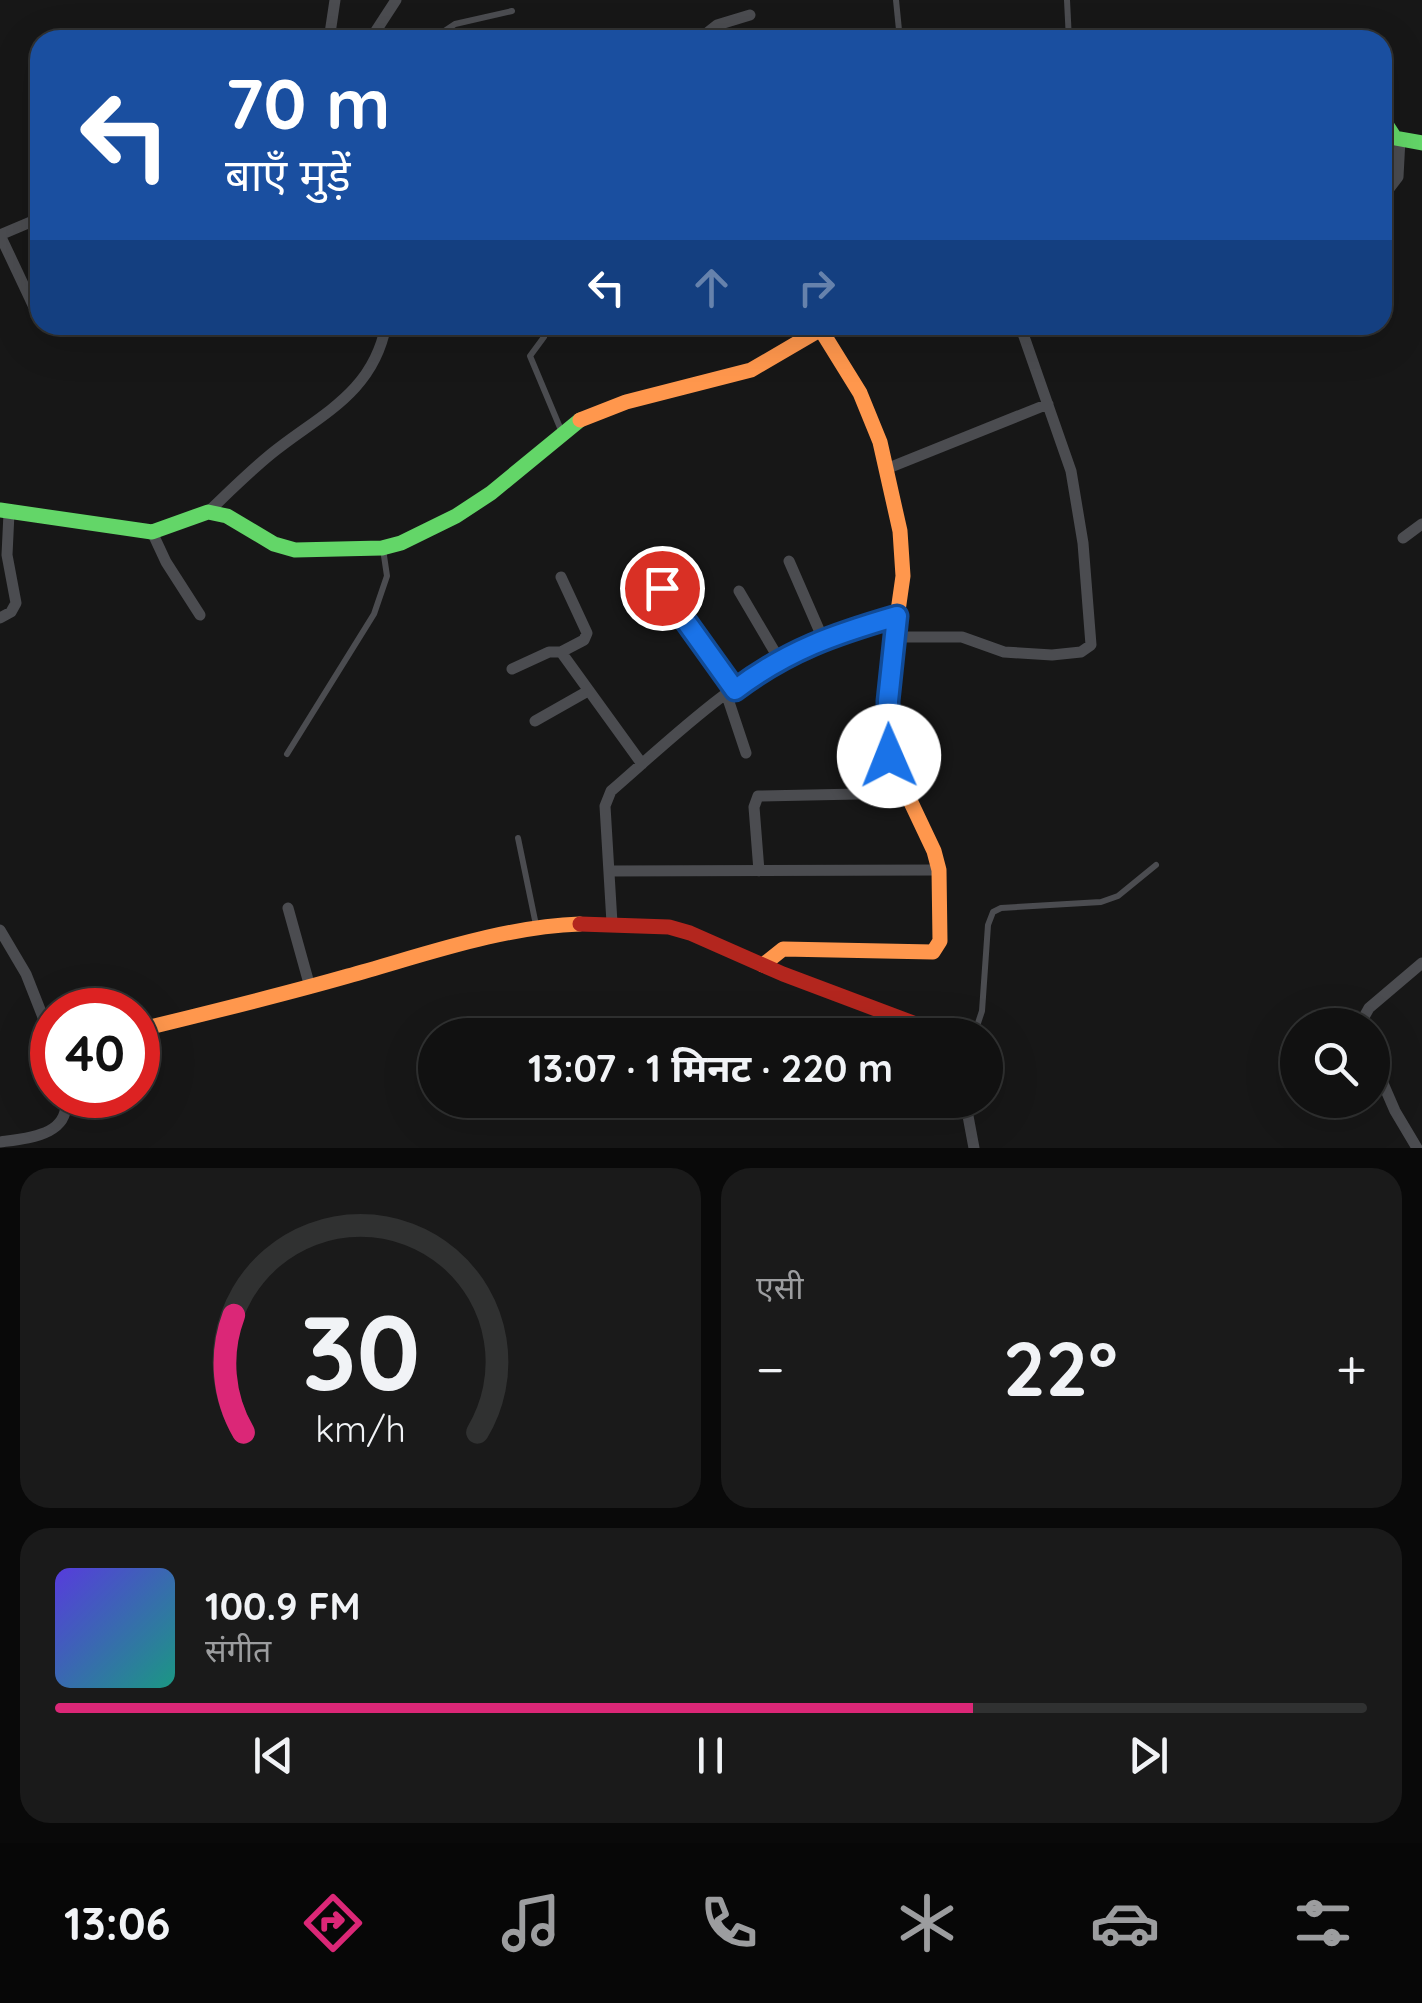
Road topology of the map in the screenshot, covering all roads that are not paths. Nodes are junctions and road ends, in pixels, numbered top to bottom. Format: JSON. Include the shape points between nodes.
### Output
{"nodes":[{"id":1,"x":335,"y":0,"type":"edge"},
{"id":2,"x":396,"y":0,"type":"edge"},
{"id":3,"x":896,"y":0,"type":"edge"},
{"id":4,"x":1066,"y":0,"type":"edge"},
{"id":5,"x":512,"y":11,"type":"dead end"},
{"id":6,"x":750,"y":15,"type":"dead end"},
{"id":7,"x":331,"y":30,"type":"edge"},
{"id":8,"x":376,"y":30,"type":"edge"},
{"id":9,"x":446,"y":30,"type":"edge"},
{"id":10,"x":710,"y":30,"type":"edge"},
{"id":11,"x":899,"y":30,"type":"edge"},
{"id":12,"x":1068,"y":30,"type":"edge"},
{"id":13,"x":1392,"y":132,"type":"edge"},
{"id":14,"x":1400,"y":139,"type":"junction"},
{"id":15,"x":1422,"y":143,"type":"edge"},
{"id":16,"x":1392,"y":186,"type":"edge"},
{"id":17,"x":30,"y":222,"type":"edge"},
{"id":18,"x":0,"y":235,"type":"edge"},
{"id":19,"x":30,"y":298,"type":"edge"},
{"id":20,"x":382,"y":335,"type":"edge"},
{"id":21,"x":810,"y":335,"type":"edge"},
{"id":22,"x":828,"y":335,"type":"edge"},
{"id":23,"x":1024,"y":335,"type":"edge"},
{"id":24,"x":544,"y":337,"type":"dead end"},
{"id":25,"x":1048,"y":404,"type":"junction"},
{"id":26,"x":561,"y":431,"type":"junction"},
{"id":27,"x":886,"y":470,"type":"junction"},
{"id":28,"x":4,"y":511,"type":"edge"},
{"id":29,"x":208,"y":512,"type":"junction"},
{"id":30,"x":1422,"y":524,"type":"edge"},
{"id":31,"x":152,"y":532,"type":"junction"},
{"id":32,"x":1403,"y":538,"type":"dead end"},
{"id":33,"x":382,"y":548,"type":"junction"},
{"id":34,"x":789,"y":562,"type":"dead end"},
{"id":35,"x":561,"y":577,"type":"dead end"},
{"id":36,"x":662,"y":588,"type":"dead end"},
{"id":37,"x":739,"y":590,"type":"dead end"},
{"id":38,"x":200,"y":614,"type":"dead end"},
{"id":39,"x":897,"y":616,"type":"junction"},
{"id":40,"x":0,"y":618,"type":"edge"},
{"id":41,"x":894,"y":637,"type":"junction"},
{"id":42,"x":823,"y":638,"type":"junction"},
{"id":43,"x":561,"y":652,"type":"junction"},
{"id":44,"x":779,"y":659,"type":"junction"},
{"id":45,"x":512,"y":669,"type":"dead end"},
{"id":46,"x":588,"y":691,"type":"junction"},
{"id":47,"x":731,"y":693,"type":"junction"},
{"id":48,"x":535,"y":721,"type":"dead end"},
{"id":49,"x":746,"y":753,"type":"dead end"},
{"id":50,"x":287,"y":754,"type":"dead end"},
{"id":51,"x":642,"y":764,"type":"junction"},
{"id":52,"x":906,"y":793,"type":"junction"},
{"id":53,"x":518,"y":838,"type":"dead end"},
{"id":54,"x":1156,"y":866,"type":"dead end"},
{"id":55,"x":939,"y":870,"type":"junction"},
{"id":56,"x":609,"y":871,"type":"junction"},
{"id":57,"x":759,"y":871,"type":"junction"},
{"id":58,"x":288,"y":908,"type":"dead end"},
{"id":59,"x":612,"y":923,"type":"junction"},
{"id":60,"x":536,"y":926,"type":"junction"},
{"id":61,"x":0,"y":930,"type":"edge"},
{"id":62,"x":0,"y":959,"type":"edge"},
{"id":63,"x":17,"y":960,"type":"junction"},
{"id":64,"x":1422,"y":963,"type":"edge"},
{"id":65,"x":763,"y":965,"type":"junction"},
{"id":66,"x":310,"y":987,"type":"junction"},
{"id":67,"x":30,"y":990,"type":"edge"},
{"id":68,"x":1369,"y":1008,"type":"edge"},
{"id":69,"x":901,"y":1018,"type":"edge"},
{"id":70,"x":980,"y":1018,"type":"edge"},
{"id":71,"x":160,"y":1024,"type":"edge"},
{"id":72,"x":1390,"y":1099,"type":"edge"},
{"id":73,"x":64,"y":1118,"type":"edge"},
{"id":74,"x":968,"y":1118,"type":"edge"},
{"id":75,"x":0,"y":1142,"type":"edge"},
{"id":76,"x":974,"y":1148,"type":"edge"},
{"id":77,"x":1417,"y":1148,"type":"edge"}],
"edges":[{"from":1,"to":7,"type":"street"},
{"from":2,"to":8,"type":"street"},
{"from":3,"to":11,"type":"lane"},
{"from":4,"to":12,"type":"lane"},
{"from":5,"to":9,"type":"lane"},
{"from":6,"to":10,"type":"street"},
{"from":13,"to":14,"type":"street"},
{"from":14,"to":15,"type":"street"},
{"from":14,"to":16,"type":"street"},
{"from":17,"to":18,"type":"street"},
{"from":18,"to":19,"type":"street"},
{"from":20,"to":29,"type":"street","via":[[370,367],[336,408],[275,451]]},
{"from":21,"to":26,"type":"street","via":[[751,370],[626,402]]},
{"from":22,"to":27,"type":"street","via":[[860,393]]},
{"from":23,"to":25,"type":"street"},
{"from":24,"to":26,"type":"lane","via":[[530,356]]},
{"from":25,"to":27,"type":"street"},
{"from":25,"to":41,"type":"street","via":[[1076,497],[1091,645],[1052,655],[1004,652],[962,638]]},
{"from":26,"to":33,"type":"street","via":[[492,493],[426,532]]},
{"from":27,"to":39,"type":"street","via":[[904,560]]},
{"from":28,"to":31,"type":"street"},
{"from":28,"to":40,"type":"street","via":[[16,603]]},
{"from":29,"to":31,"type":"street"},
{"from":29,"to":33,"type":"street","via":[[295,550]]},
{"from":30,"to":32,"type":"street"},
{"from":31,"to":38,"type":"street"},
{"from":33,"to":50,"type":"lane","via":[[387,576],[374,614]]},
{"from":34,"to":42,"type":"street"},
{"from":35,"to":43,"type":"street","via":[[586,633]]},
{"from":36,"to":47,"type":"street"},
{"from":37,"to":44,"type":"street"},
{"from":39,"to":41,"type":"street"},
{"from":39,"to":42,"type":"street"},
{"from":41,"to":52,"type":"street","via":[[889,756]]},
{"from":42,"to":44,"type":"street"},
{"from":43,"to":45,"type":"street"},
{"from":43,"to":46,"type":"street"},
{"from":44,"to":47,"type":"street"},
{"from":46,"to":48,"type":"street"},
{"from":46,"to":51,"type":"street"},
{"from":47,"to":49,"type":"street"},
{"from":47,"to":51,"type":"street"},
{"from":51,"to":56,"type":"street","via":[[606,799]]},
{"from":52,"to":55,"type":"street"},
{"from":52,"to":57,"type":"street","via":[[758,796]]},
{"from":53,"to":60,"type":"lane"},
{"from":54,"to":70,"type":"lane","via":[[1101,902],[993,912]]},
{"from":55,"to":57,"type":"street"},
{"from":55,"to":65,"type":"street","via":[[936,950],[793,948]]},
{"from":56,"to":57,"type":"street"},
{"from":56,"to":59,"type":"street"},
{"from":58,"to":66,"type":"street"},
{"from":59,"to":60,"type":"street"},
{"from":59,"to":65,"type":"street","via":[[680,930]]},
{"from":60,"to":66,"type":"street"},
{"from":61,"to":63,"type":"street"},
{"from":62,"to":63,"type":"street"},
{"from":63,"to":67,"type":"street"},
{"from":64,"to":68,"type":"street"},
{"from":65,"to":69,"type":"street"},
{"from":66,"to":71,"type":"street"},
{"from":72,"to":77,"type":"street"},
{"from":73,"to":75,"type":"street","via":[[46,1133]]},
{"from":74,"to":76,"type":"street"}]}
